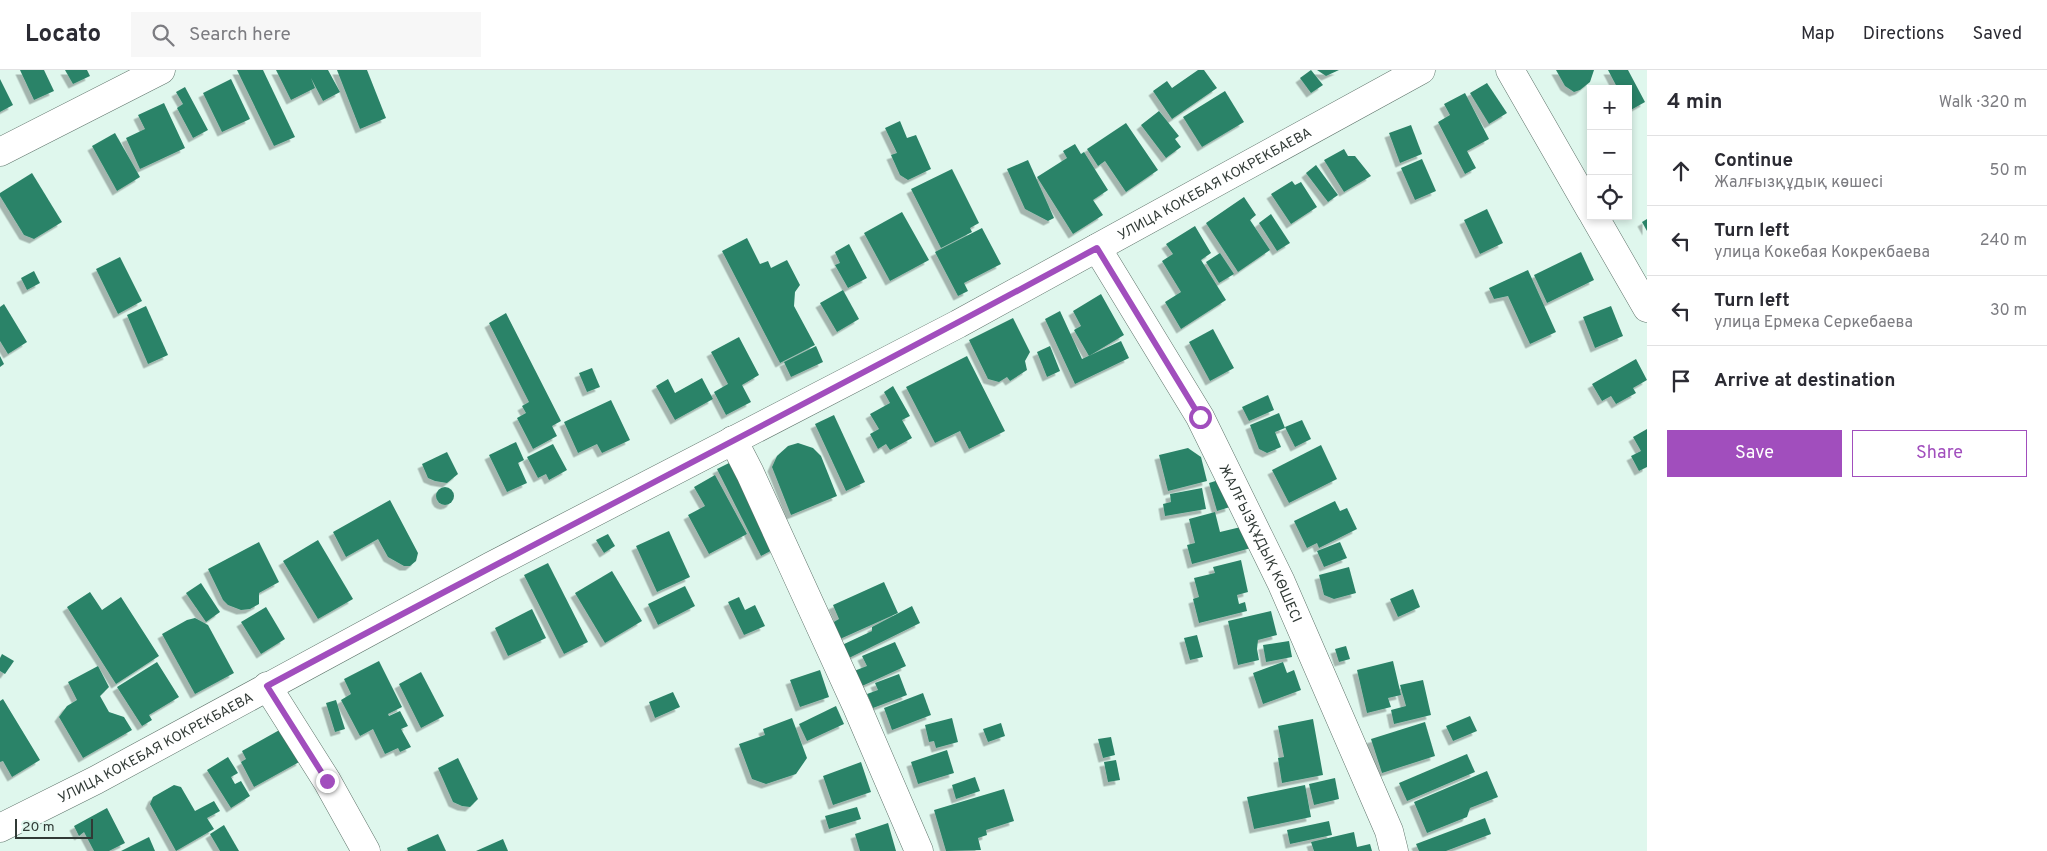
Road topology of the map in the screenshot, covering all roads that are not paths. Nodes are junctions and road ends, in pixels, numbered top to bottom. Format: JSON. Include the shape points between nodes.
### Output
{"nodes":[{"id":1,"x":161,"y":70,"type":"edge"},
{"id":2,"x":1421,"y":70,"type":"edge"},
{"id":3,"x":1510,"y":70,"type":"edge"},
{"id":4,"x":0,"y":152,"type":"edge"},
{"id":5,"x":1587,"y":203,"type":"edge"},
{"id":6,"x":1596,"y":220,"type":"edge"},
{"id":7,"x":1097,"y":248,"type":"junction"},
{"id":8,"x":1647,"y":308,"type":"edge"},
{"id":9,"x":732,"y":440,"type":"junction"},
{"id":10,"x":267,"y":686,"type":"junction"},
{"id":11,"x":0,"y":828,"type":"edge"},
{"id":12,"x":366,"y":851,"type":"edge"},
{"id":13,"x":919,"y":851,"type":"edge"},
{"id":14,"x":1394,"y":851,"type":"edge"}],
"edges":[{"from":1,"to":4,"type":"street"},
{"from":2,"to":7,"type":"street","name":"УЛИЦА КОКЕБАЯ КОКРЕКБАЕВА"},
{"from":3,"to":5,"type":"street"},
{"from":6,"to":8,"type":"street"},
{"from":7,"to":9,"type":"street","name":"УЛИЦА КОКЕБАЯ КОКРЕКБАЕВА","via":[[958,324]]},
{"from":7,"to":14,"type":"street","name":"ЖАЛҒЫЗҚҰДЫҚ КӨШЕСІ","via":[[1200,417],[1281,582],[1389,831]]},
{"from":9,"to":10,"type":"street","name":"УЛИЦА КОКЕБАЯ КОКРЕКБАЕВА"},
{"from":9,"to":13,"type":"street","via":[[750,472],[858,707]]},
{"from":10,"to":11,"type":"street","name":"УЛИЦА КОКЕБАЯ КОКРЕКБАЕВА","via":[[96,780]]},
{"from":10,"to":12,"type":"street","via":[[327,781]]}]}
